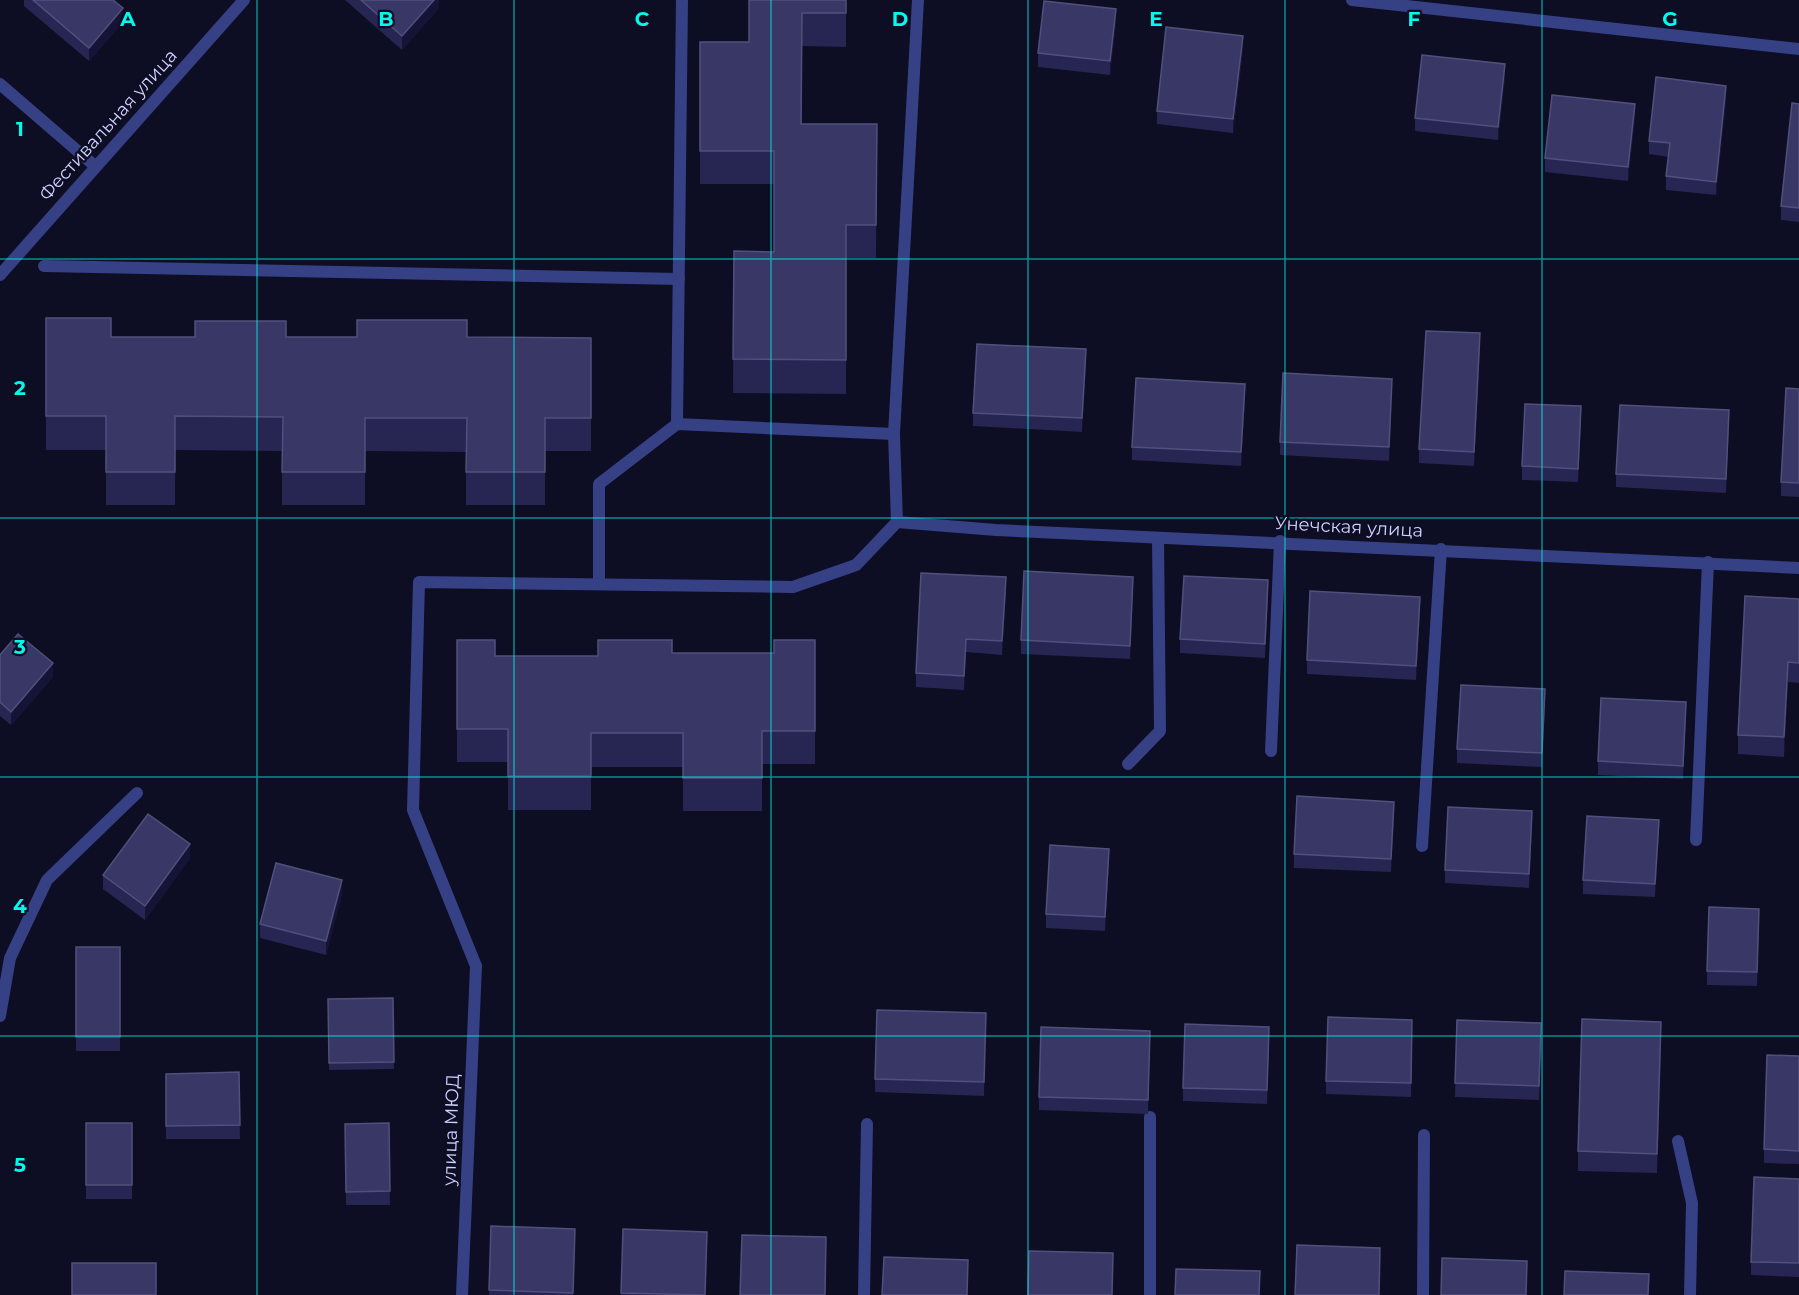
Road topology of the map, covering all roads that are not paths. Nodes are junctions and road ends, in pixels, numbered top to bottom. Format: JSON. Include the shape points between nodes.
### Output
{"nodes":[{"id":1,"x":244,"y":0,"type":"edge"},
{"id":2,"x":682,"y":0,"type":"edge"},
{"id":3,"x":918,"y":0,"type":"edge"},
{"id":4,"x":1352,"y":0,"type":"edge"},
{"id":5,"x":1799,"y":49,"type":"edge"},
{"id":6,"x":0,"y":84,"type":"edge"},
{"id":7,"x":95,"y":166,"type":"junction"},
{"id":8,"x":44,"y":266,"type":"dead end"},
{"id":9,"x":0,"y":275,"type":"edge"},
{"id":10,"x":679,"y":279,"type":"junction"},
{"id":11,"x":677,"y":424,"type":"junction"},
{"id":12,"x":894,"y":434,"type":"junction"},
{"id":13,"x":897,"y":522,"type":"junction"},
{"id":14,"x":1158,"y":538,"type":"junction"},
{"id":15,"x":1280,"y":542,"type":"junction"},
{"id":16,"x":1441,"y":549,"type":"junction"},
{"id":17,"x":1708,"y":562,"type":"junction"},
{"id":18,"x":1799,"y":568,"type":"edge"},
{"id":19,"x":599,"y":584,"type":"junction"},
{"id":20,"x":1271,"y":751,"type":"dead end"},
{"id":21,"x":1128,"y":764,"type":"dead end"},
{"id":22,"x":137,"y":793,"type":"dead end"},
{"id":23,"x":1696,"y":840,"type":"dead end"},
{"id":24,"x":1422,"y":846,"type":"dead end"},
{"id":25,"x":0,"y":1016,"type":"edge"},
{"id":26,"x":1150,"y":1117,"type":"edge"},
{"id":27,"x":867,"y":1124,"type":"dead end"},
{"id":28,"x":1425,"y":1135,"type":"dead end"},
{"id":29,"x":1678,"y":1141,"type":"dead end"},
{"id":30,"x":462,"y":1295,"type":"edge"},
{"id":31,"x":864,"y":1295,"type":"edge"},
{"id":32,"x":1150,"y":1295,"type":"edge"},
{"id":33,"x":1423,"y":1295,"type":"edge"},
{"id":34,"x":1690,"y":1295,"type":"edge"}],
"edges":[{"from":1,"to":7,"type":"street","name":"Фестивальная улица"},
{"from":2,"to":10,"type":"street"},
{"from":3,"to":12,"type":"street"},
{"from":4,"to":5,"type":"street"},
{"from":6,"to":7,"type":"street"},
{"from":7,"to":9,"type":"street","name":"Фестивальная улица"},
{"from":8,"to":10,"type":"street"},
{"from":10,"to":11,"type":"street"},
{"from":11,"to":12,"type":"street"},
{"from":11,"to":19,"type":"street","via":[[599,484]]},
{"from":12,"to":13,"type":"street"},
{"from":13,"to":14,"type":"street","name":"Унечская улица"},
{"from":13,"to":19,"type":"street","via":[[856,565],[793,587]]},
{"from":14,"to":15,"type":"street","name":"Унечская улица"},
{"from":14,"to":21,"type":"street","via":[[1160,731]]},
{"from":15,"to":16,"type":"street","name":"Унечская улица"},
{"from":15,"to":20,"type":"street"},
{"from":16,"to":17,"type":"street","name":"Унечская улица"},
{"from":16,"to":24,"type":"street"},
{"from":17,"to":18,"type":"street","name":"Унечская улица"},
{"from":17,"to":23,"type":"street"},
{"from":19,"to":30,"type":"street","name":"улица МЮД","via":[[419,582],[413,810],[476,966]]},
{"from":22,"to":25,"type":"street","via":[[47,880],[10,958]]},
{"from":26,"to":32,"type":"street"},
{"from":27,"to":31,"type":"street"},
{"from":28,"to":33,"type":"street"},
{"from":29,"to":34,"type":"street","via":[[1692,1203]]}]}
